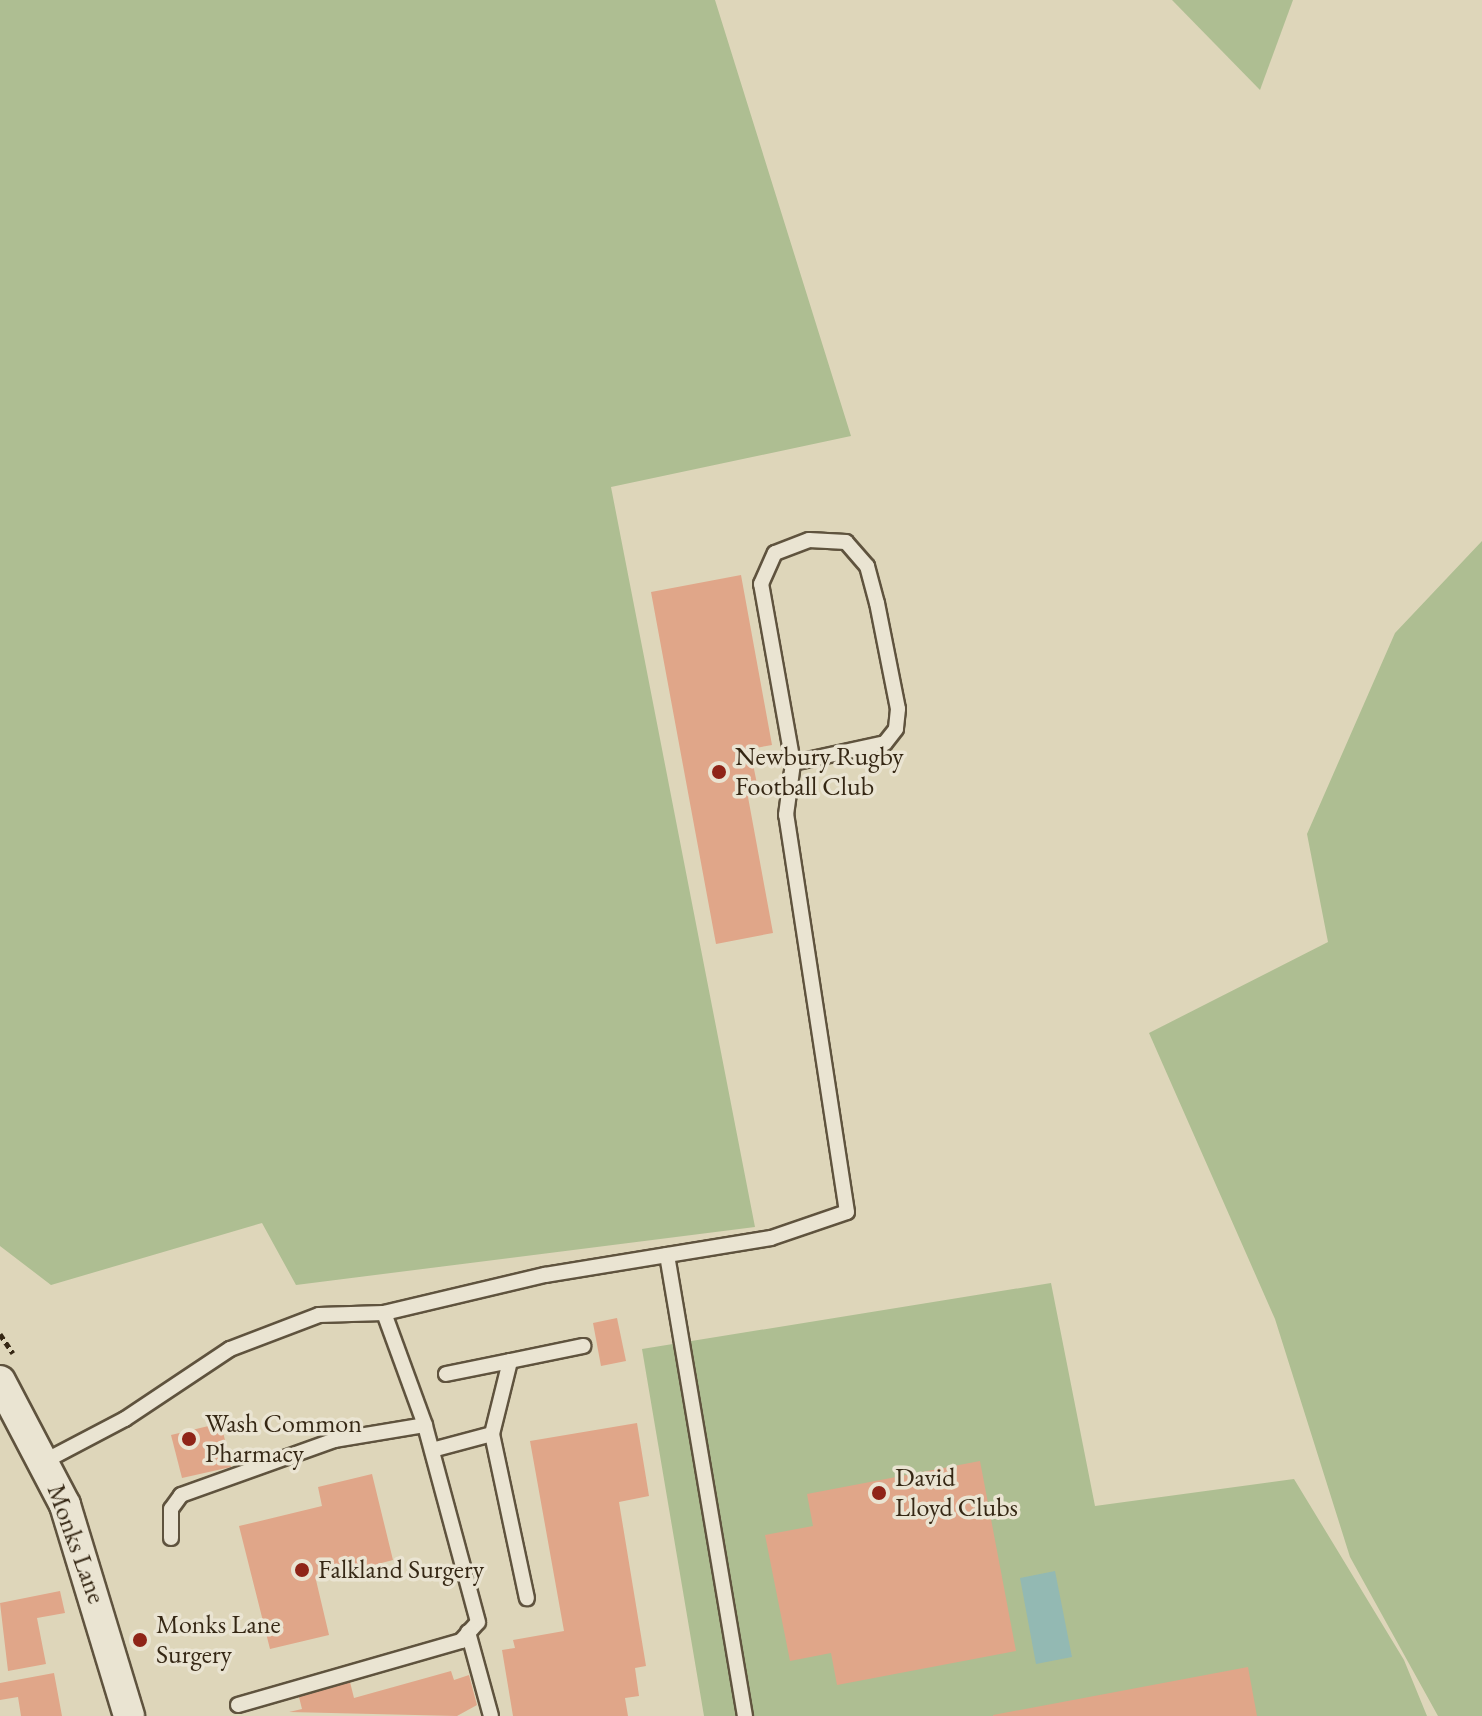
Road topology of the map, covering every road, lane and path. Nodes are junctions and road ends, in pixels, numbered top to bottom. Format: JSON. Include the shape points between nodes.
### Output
{"nodes":[{"id":1,"x":793,"y":763,"type":"junction"},
{"id":2,"x":667,"y":1255,"type":"junction"},
{"id":3,"x":384,"y":1313,"type":"junction"},
{"id":4,"x":583,"y":1346,"type":"dead end"},
{"id":5,"x":510,"y":1361,"type":"junction"},
{"id":6,"x":446,"y":1374,"type":"dead end"},
{"id":7,"x":0,"y":1381,"type":"edge"},
{"id":8,"x":425,"y":1425,"type":"junction"},
{"id":9,"x":492,"y":1434,"type":"junction"},
{"id":10,"x":432,"y":1450,"type":"junction"},
{"id":11,"x":45,"y":1461,"type":"junction"},
{"id":12,"x":171,"y":1538,"type":"dead end"},
{"id":13,"x":527,"y":1598,"type":"dead end"},
{"id":14,"x":468,"y":1632,"type":"junction"},
{"id":15,"x":238,"y":1705,"type":"dead end"},
{"id":16,"x":129,"y":1716,"type":"edge"},
{"id":17,"x":491,"y":1716,"type":"edge"},
{"id":18,"x":745,"y":1716,"type":"edge"}],
"edges":[{"from":1,"to":1,"type":"lane","via":[[761,584],[775,553],[809,540],[846,542],[867,566],[877,603],[898,709],[896,729],[885,743]]},
{"from":1,"to":2,"type":"lane","via":[[786,815],[847,1212],[771,1238]]},
{"from":2,"to":3,"type":"lane","via":[[545,1275]]},
{"from":2,"to":18,"type":"lane"},
{"from":3,"to":8,"type":"lane"},
{"from":3,"to":11,"type":"lane","via":[[319,1315],[230,1349],[125,1419]]},
{"from":4,"to":5,"type":"lane"},
{"from":5,"to":6,"type":"lane"},
{"from":5,"to":9,"type":"lane"},
{"from":7,"to":11,"type":"street","name":"Monks Lane"},
{"from":8,"to":10,"type":"lane"},
{"from":8,"to":12,"type":"lane","via":[[335,1440],[181,1495],[171,1509]]},
{"from":9,"to":10,"type":"lane"},
{"from":9,"to":13,"type":"lane"},
{"from":10,"to":14,"type":"lane","via":[[478,1622]]},
{"from":11,"to":16,"type":"street","name":"Monks Lane","via":[[88,1570]]},
{"from":14,"to":15,"type":"lane","via":[[461,1641]]},
{"from":14,"to":17,"type":"lane"}]}
